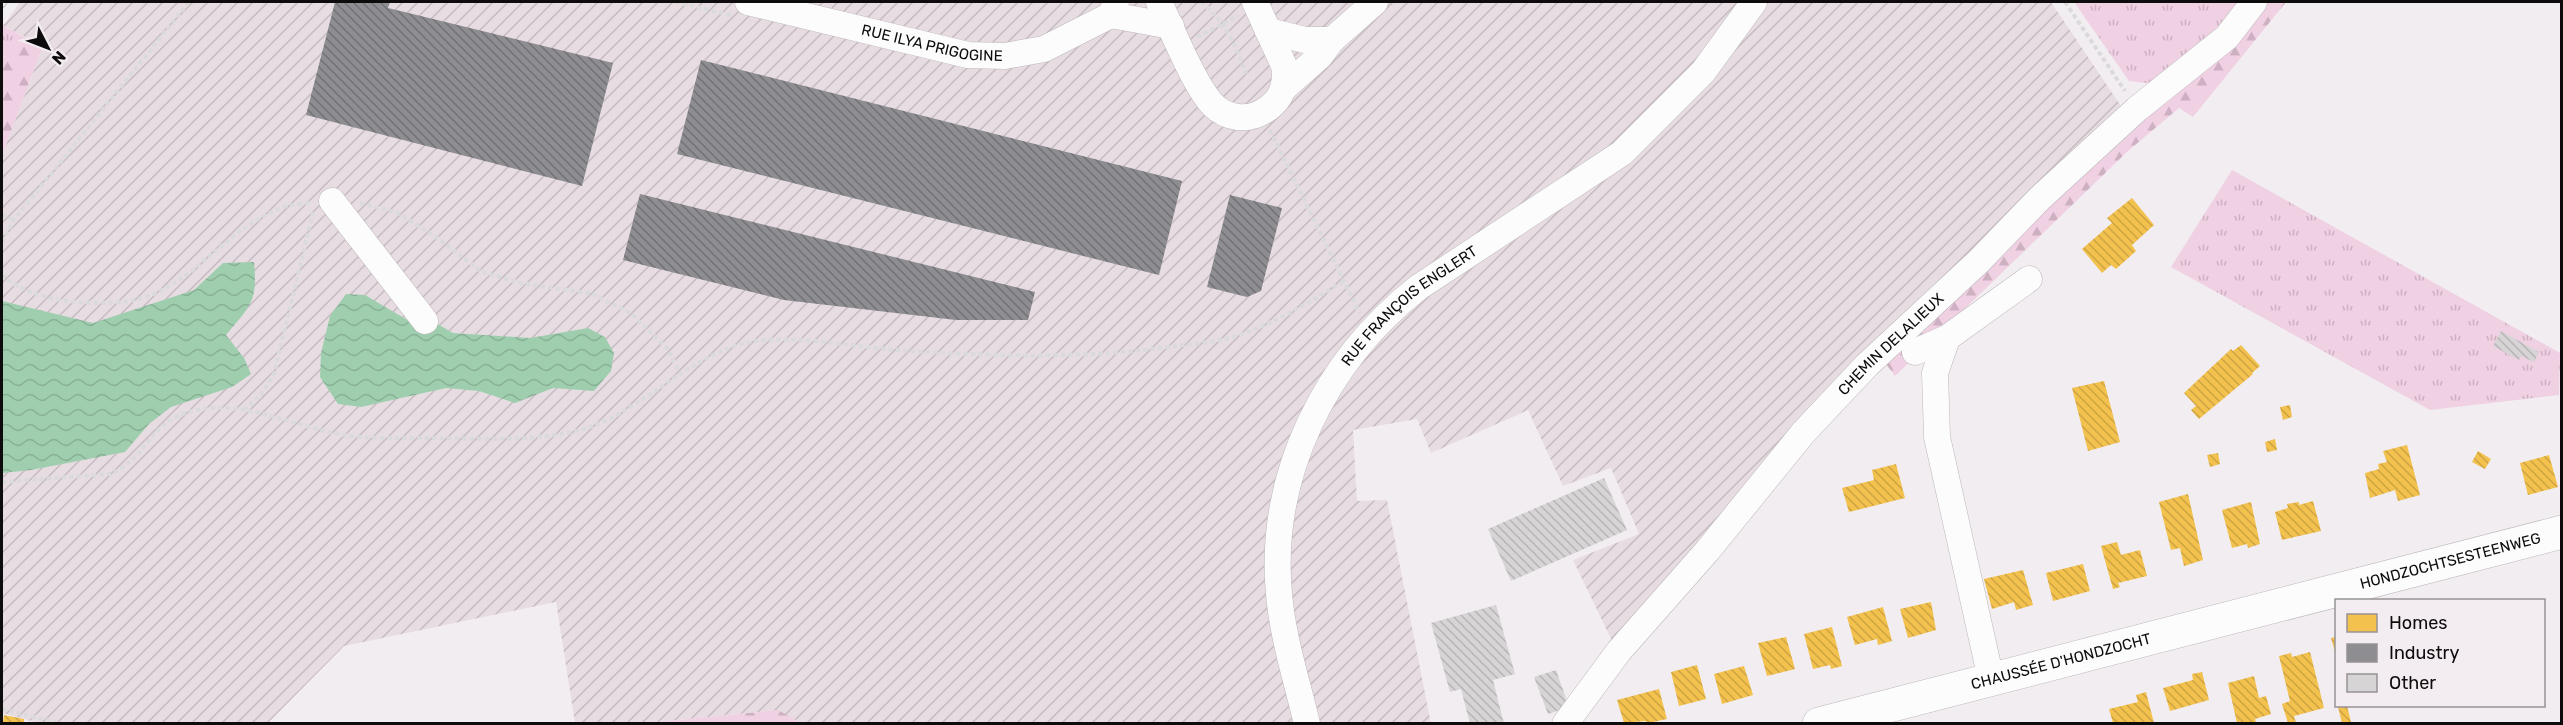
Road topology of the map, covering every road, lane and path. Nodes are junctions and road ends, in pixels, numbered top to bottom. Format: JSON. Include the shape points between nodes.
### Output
{"nodes":[{"id":1,"x":189,"y":2,"type":"edge"},
{"id":2,"x":748,"y":2,"type":"edge"},
{"id":3,"x":1159,"y":2,"type":"edge"},
{"id":4,"x":1201,"y":2,"type":"edge"},
{"id":5,"x":1255,"y":2,"type":"edge"},
{"id":6,"x":1375,"y":2,"type":"edge"},
{"id":7,"x":1754,"y":2,"type":"edge"},
{"id":8,"x":2064,"y":2,"type":"edge"},
{"id":9,"x":2254,"y":2,"type":"edge"},
{"id":10,"x":1113,"y":8,"type":"edge"},
{"id":11,"x":1171,"y":26,"type":"junction"},
{"id":12,"x":1268,"y":31,"type":"junction"},
{"id":13,"x":1332,"y":40,"type":"junction"},
{"id":14,"x":1246,"y":74,"type":"dead end"},
{"id":15,"x":1284,"y":88,"type":"junction"},
{"id":16,"x":2137,"y":109,"type":"junction"},
{"id":17,"x":1262,"y":113,"type":"junction"},
{"id":18,"x":332,"y":201,"type":"joint"},
{"id":19,"x":2,"y":215,"type":"edge"},
{"id":20,"x":14,"y":220,"type":"junction"},
{"id":21,"x":2,"y":242,"type":"edge"},
{"id":22,"x":2,"y":275,"type":"edge"},
{"id":23,"x":2029,"y":279,"type":"dead end"},
{"id":24,"x":1344,"y":281,"type":"junction"},
{"id":25,"x":424,"y":321,"type":"dead end"},
{"id":26,"x":1369,"y":332,"type":"junction"},
{"id":27,"x":1947,"y":338,"type":"junction"},
{"id":28,"x":1915,"y":352,"type":"dead end"},
{"id":29,"x":680,"y":374,"type":"junction"},
{"id":30,"x":244,"y":410,"type":"junction"},
{"id":31,"x":2,"y":482,"type":"edge"},
{"id":32,"x":2562,"y":532,"type":"edge"},
{"id":33,"x":2305,"y":599,"type":"joint"},
{"id":34,"x":1990,"y":679,"type":"junction"},
{"id":35,"x":2,"y":709,"type":"edge"},
{"id":36,"x":62,"y":723,"type":"edge"},
{"id":37,"x":1307,"y":723,"type":"edge"},
{"id":38,"x":1565,"y":723,"type":"edge"},
{"id":39,"x":1819,"y":723,"type":"edge"}],
"edges":[{"from":1,"to":20,"type":"path"},
{"from":2,"to":10,"type":"street","name":"RUE ILYA PRIGOGINE","via":[[968,55],[1005,56],[1044,49]]},
{"from":3,"to":11,"type":"street"},
{"from":4,"to":14,"type":"path","via":[[1226,30],[1239,51]]},
{"from":5,"to":12,"type":"street"},
{"from":6,"to":13,"type":"street"},
{"from":7,"to":26,"type":"street","name":"RUE FRANÇOIS ENGLERT","via":[[1703,72],[1622,153],[1419,287]]},
{"from":8,"to":16,"type":"path"},
{"from":9,"to":16,"type":"street","name":"CHEMIN DELALIEUX","via":[[2227,37]]},
{"from":10,"to":11,"type":"street"},
{"from":11,"to":17,"type":"street","via":[[1212,103],[1239,118]]},
{"from":12,"to":13,"type":"street","via":[[1305,40]]},
{"from":12,"to":15,"type":"street","via":[[1285,68]]},
{"from":13,"to":15,"type":"street"},
{"from":15,"to":17,"type":"street","via":[[1273,106]]},
{"from":16,"to":38,"type":"street","name":"CHEMIN DELALIEUX","via":[[1867,364],[1803,433],[1619,651]]},
{"from":17,"to":24,"type":"path"},
{"from":18,"to":25,"type":"street"},
{"from":18,"to":29,"type":"path","via":[[347,199],[398,213],[482,272],[521,283],[593,294],[630,313],[668,349]]},
{"from":19,"to":20,"type":"path"},
{"from":20,"to":21,"type":"path"},
{"from":22,"to":30,"type":"path","via":[[44,297],[104,304],[126,302],[165,288],[264,217],[285,207],[314,202],[274,374]]},
{"from":23,"to":27,"type":"street"},
{"from":24,"to":26,"type":"path"},
{"from":24,"to":29,"type":"path","via":[[1292,313],[1238,335],[1198,344],[1048,356],[765,340],[717,353]]},
{"from":26,"to":37,"type":"street","name":"RUE FRANÇOIS ENGLERT","via":[[1332,380],[1316,409],[1296,458],[1282,512],[1279,593],[1287,646]]},
{"from":27,"to":28,"type":"street"},
{"from":27,"to":34,"type":"street","via":[[1935,373],[1937,437]]},
{"from":29,"to":30,"type":"path","via":[[605,422],[572,432],[500,439],[351,436]]},
{"from":30,"to":31,"type":"path","via":[[217,408],[181,414],[155,430],[139,455],[111,474]]},
{"from":32,"to":33,"type":"main road","name":"HONDZOCHTSESTEENWEG"},
{"from":33,"to":34,"type":"main road","name":"CHAUSSÉE D'HONDZOCHT"},
{"from":34,"to":39,"type":"main road","name":"CHAUSSÉE D'HONDZOCHT"},
{"from":35,"to":36,"type":"path"}]}
